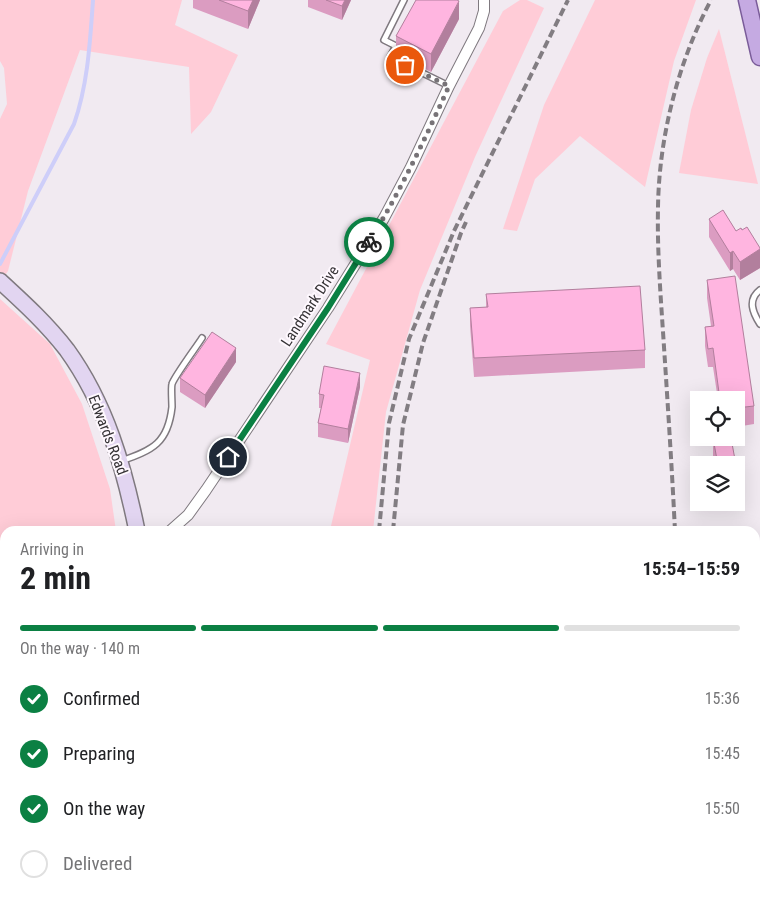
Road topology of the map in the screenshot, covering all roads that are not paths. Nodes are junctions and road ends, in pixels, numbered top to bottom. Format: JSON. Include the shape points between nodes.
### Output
{"nodes":[{"id":1,"x":404,"y":0,"type":"edge"},
{"id":2,"x":484,"y":0,"type":"edge"},
{"id":3,"x":749,"y":7,"type":"edge"},
{"id":4,"x":760,"y":58,"type":"edge"},
{"id":5,"x":449,"y":86,"type":"junction"},
{"id":6,"x":0,"y":281,"type":"edge"},
{"id":7,"x":760,"y":290,"type":"edge"},
{"id":8,"x":760,"y":324,"type":"edge"},
{"id":9,"x":202,"y":338,"type":"dead end"},
{"id":10,"x":120,"y":461,"type":"junction"},
{"id":11,"x":136,"y":526,"type":"edge"},
{"id":12,"x":175,"y":526,"type":"edge"}],
"edges":[{"from":1,"to":5,"type":"lane","via":[[384,40],[396,46],[390,57]]},
{"from":2,"to":5,"type":"street","name":"Landmark Drive","via":[[478,28]]},
{"from":3,"to":4,"type":"main road"},
{"from":5,"to":12,"type":"street","name":"Landmark Drive","via":[[384,218],[206,490]]},
{"from":6,"to":10,"type":"main road","name":"Edwards Road","via":[[50,330],[79,368],[104,415]]},
{"from":7,"to":8,"type":"lane","via":[[752,303],[752,313]]},
{"from":9,"to":10,"type":"lane","via":[[172,384],[168,431],[142,454]]},
{"from":10,"to":11,"type":"main road","name":"Edwards Road"}]}
